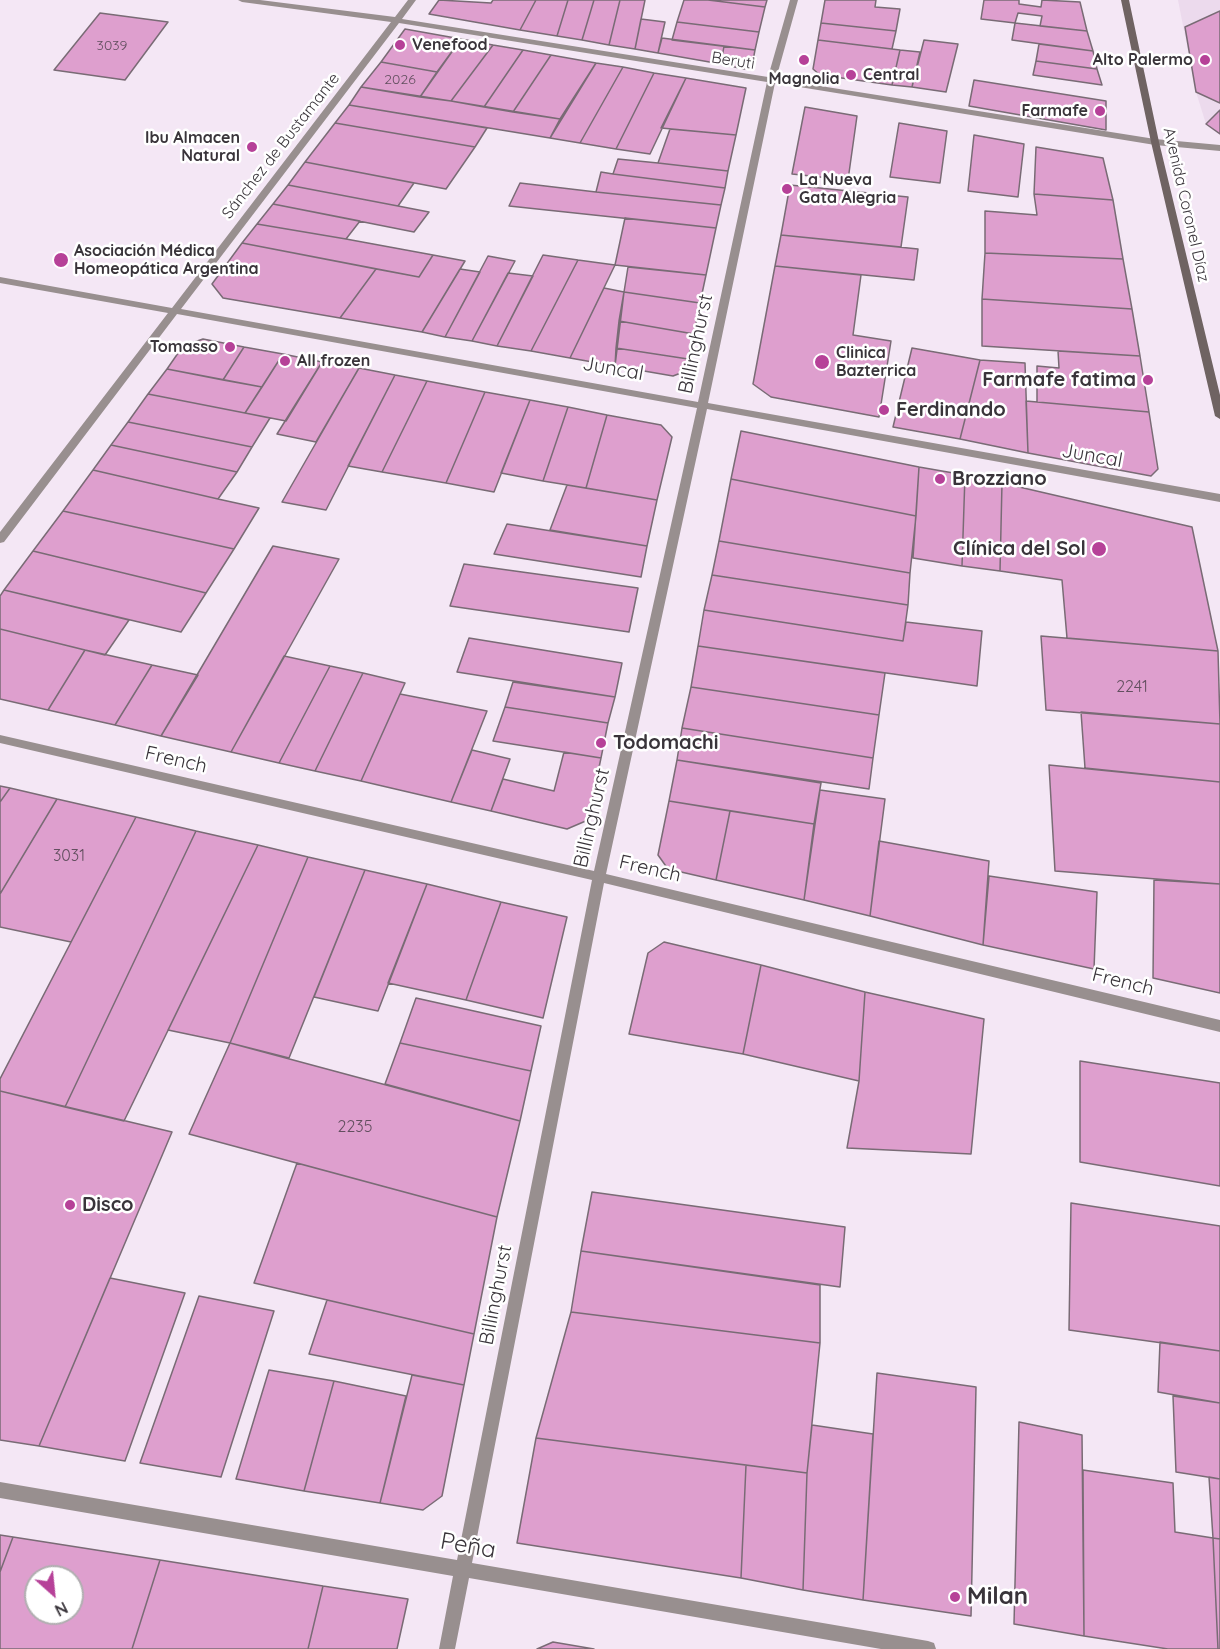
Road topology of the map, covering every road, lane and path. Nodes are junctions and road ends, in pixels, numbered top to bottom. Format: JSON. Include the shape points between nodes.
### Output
{"nodes":[{"id":1,"x":242,"y":0,"type":"edge"},
{"id":2,"x":412,"y":0,"type":"edge"},
{"id":3,"x":794,"y":0,"type":"edge"},
{"id":4,"x":1125,"y":0,"type":"edge"},
{"id":5,"x":396,"y":20,"type":"junction"},
{"id":6,"x":771,"y":82,"type":"junction"},
{"id":7,"x":1155,"y":142,"type":"junction"},
{"id":8,"x":1220,"y":148,"type":"edge"},
{"id":9,"x":0,"y":280,"type":"edge"},
{"id":10,"x":174,"y":310,"type":"junction"},
{"id":11,"x":704,"y":404,"type":"junction"},
{"id":12,"x":1220,"y":416,"type":"edge"},
{"id":13,"x":1220,"y":498,"type":"edge"},
{"id":14,"x":0,"y":539,"type":"edge"},
{"id":15,"x":0,"y":739,"type":"edge"},
{"id":16,"x":599,"y":876,"type":"junction"},
{"id":17,"x":1220,"y":1026,"type":"edge"},
{"id":18,"x":0,"y":1490,"type":"edge"},
{"id":19,"x":463,"y":1569,"type":"junction"},
{"id":20,"x":447,"y":1649,"type":"edge"},
{"id":21,"x":928,"y":1649,"type":"edge"}],
"edges":[{"from":1,"to":5,"type":"street","name":"Beruti"},
{"from":2,"to":5,"type":"street","name":"Sánchez de Bustamante"},
{"from":3,"to":6,"type":"street","name":"Billinghurst"},
{"from":4,"to":7,"type":"main road","name":"Avenida Coronel Díaz"},
{"from":5,"to":6,"type":"street","name":"Beruti"},
{"from":5,"to":10,"type":"street","name":"Sánchez de Bustamante"},
{"from":6,"to":7,"type":"street","name":"Beruti"},
{"from":6,"to":11,"type":"street","name":"Billinghurst"},
{"from":7,"to":8,"type":"street","name":"Beruti"},
{"from":7,"to":12,"type":"main road","name":"Avenida Coronel Díaz"},
{"from":9,"to":10,"type":"street","name":"Juncal"},
{"from":10,"to":11,"type":"street","name":"Juncal"},
{"from":10,"to":14,"type":"street","name":"Sánchez de Bustamante"},
{"from":11,"to":13,"type":"street","name":"Juncal"},
{"from":11,"to":16,"type":"street","name":"Billinghurst"},
{"from":15,"to":16,"type":"street","name":"French"},
{"from":16,"to":17,"type":"street","name":"French"},
{"from":16,"to":19,"type":"street","name":"Billinghurst"},
{"from":18,"to":19,"type":"street","name":"Peña"},
{"from":19,"to":20,"type":"street","name":"Billinghurst"},
{"from":19,"to":21,"type":"street","name":"Peña"}]}
